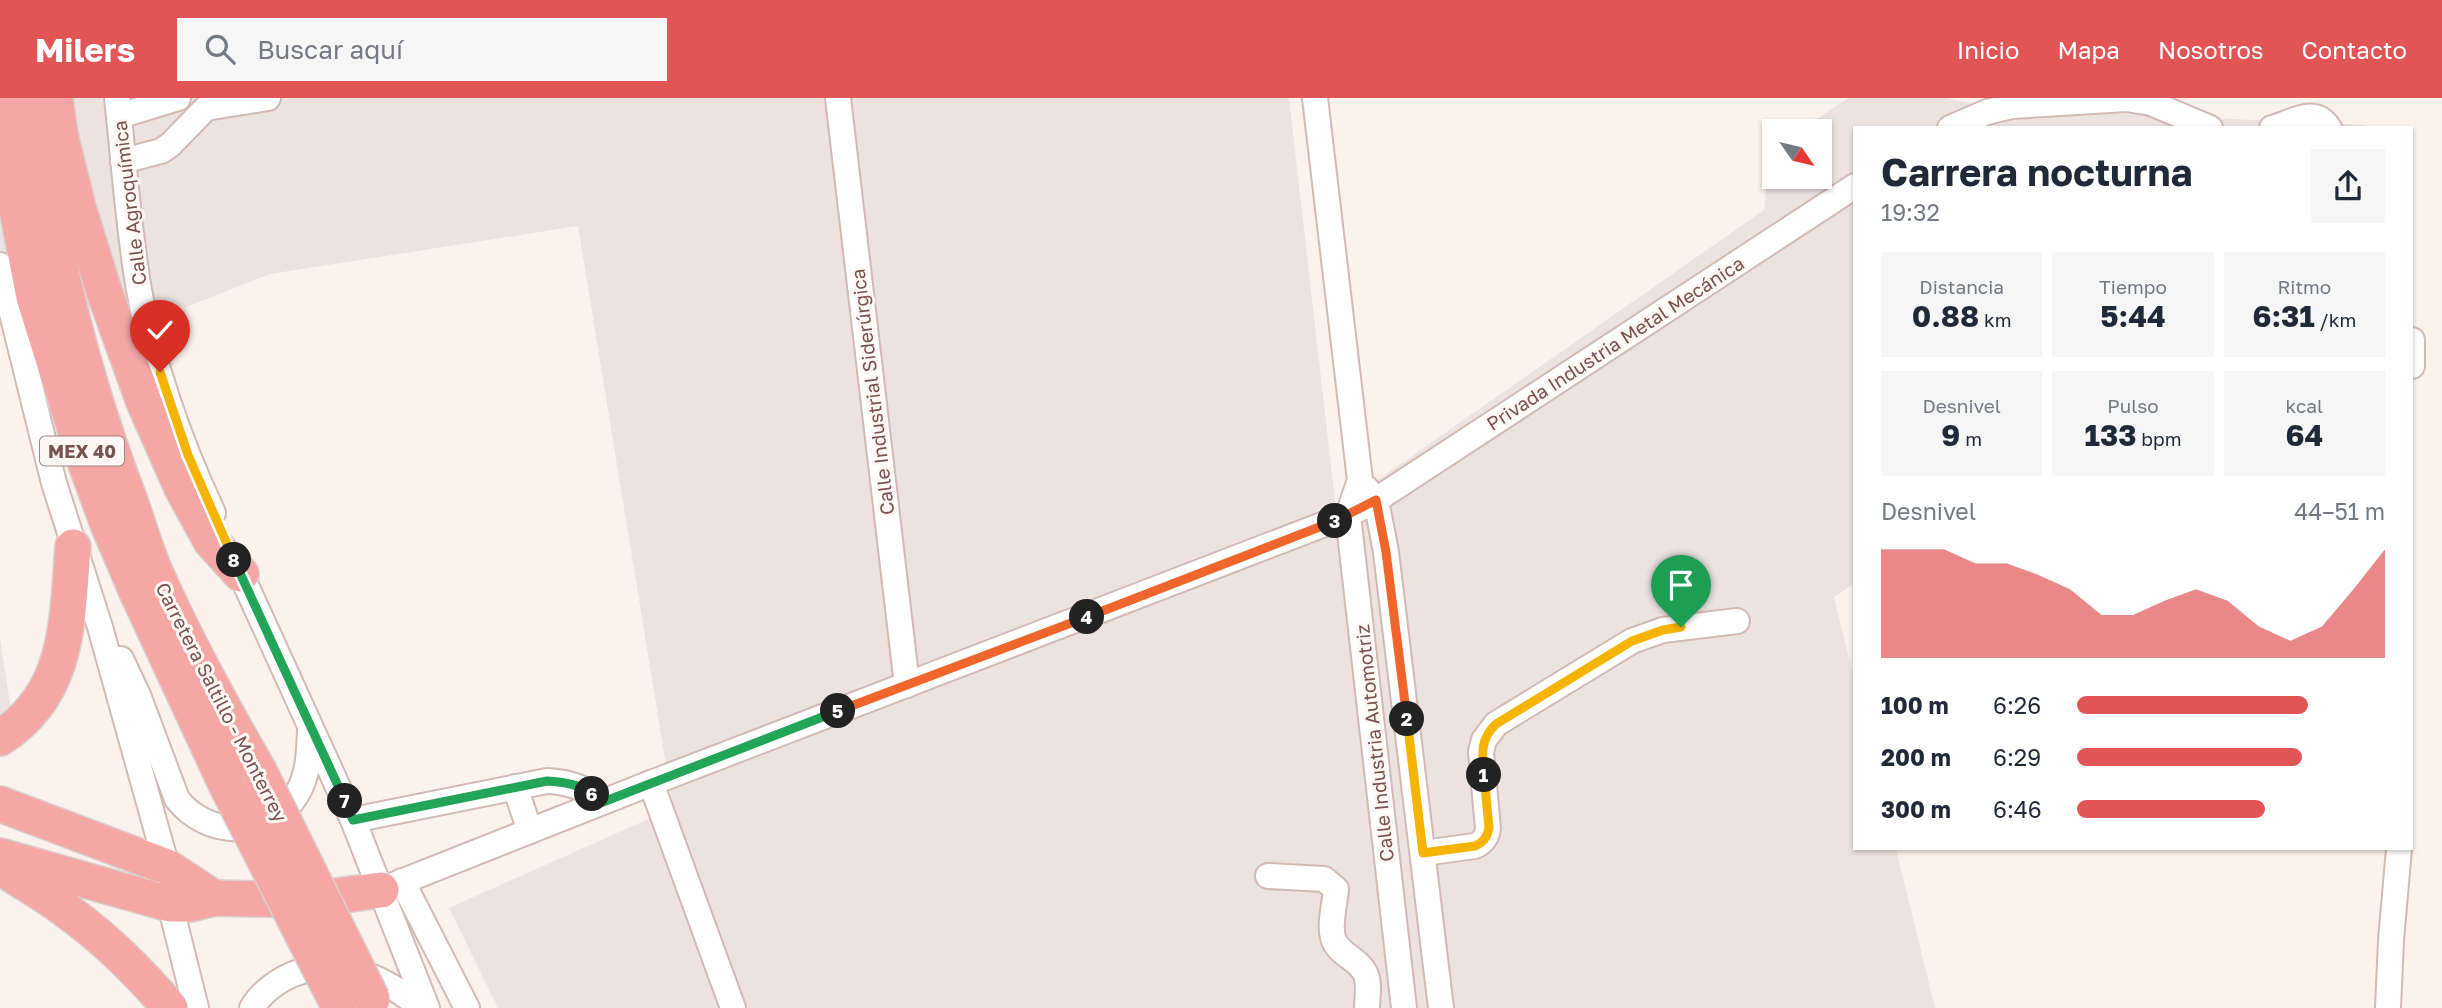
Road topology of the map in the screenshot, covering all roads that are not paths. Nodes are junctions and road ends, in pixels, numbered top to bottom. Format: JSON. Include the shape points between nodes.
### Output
{"nodes":[{"id":1,"x":32,"y":98,"type":"edge"},
{"id":2,"x":55,"y":98,"type":"edge"},
{"id":3,"x":268,"y":98,"type":"edge"},
{"id":4,"x":838,"y":98,"type":"edge"},
{"id":5,"x":1315,"y":98,"type":"edge"},
{"id":6,"x":0,"y":99,"type":"edge"},
{"id":7,"x":165,"y":100,"type":"edge"},
{"id":8,"x":118,"y":107,"type":"edge"},
{"id":9,"x":1955,"y":126,"type":"edge"},
{"id":10,"x":2205,"y":126,"type":"edge"},
{"id":11,"x":2278,"y":126,"type":"edge"},
{"id":12,"x":2328,"y":126,"type":"edge"},
{"id":13,"x":123,"y":161,"type":"junction"},
{"id":14,"x":1853,"y":187,"type":"edge"},
{"id":15,"x":0,"y":265,"type":"edge"},
{"id":16,"x":1360,"y":480,"type":"junction"},
{"id":17,"x":1376,"y":500,"type":"junction"},
{"id":18,"x":1348,"y":515,"type":"junction"},
{"id":19,"x":73,"y":547,"type":"junction"},
{"id":20,"x":241,"y":574,"type":"junction"},
{"id":21,"x":1737,"y":621,"type":"dead end"},
{"id":22,"x":100,"y":626,"type":"junction"},
{"id":23,"x":907,"y":685,"type":"junction"},
{"id":24,"x":310,"y":727,"type":"junction"},
{"id":25,"x":0,"y":738,"type":"edge"},
{"id":26,"x":651,"y":783,"type":"junction"},
{"id":27,"x":515,"y":787,"type":"junction"},
{"id":28,"x":603,"y":802,"type":"junction"},
{"id":29,"x":0,"y":804,"type":"edge"},
{"id":30,"x":353,"y":820,"type":"junction"},
{"id":31,"x":530,"y":831,"type":"junction"},
{"id":32,"x":2399,"y":850,"type":"edge"},
{"id":33,"x":1423,"y":853,"type":"junction"},
{"id":34,"x":0,"y":856,"type":"edge"},
{"id":35,"x":0,"y":867,"type":"edge"},
{"id":36,"x":167,"y":867,"type":"junction"},
{"id":37,"x":1268,"y":876,"type":"dead end"},
{"id":38,"x":391,"y":886,"type":"junction"},
{"id":39,"x":214,"y":898,"type":"junction"},
{"id":40,"x":170,"y":904,"type":"junction"},
{"id":41,"x":357,"y":1005,"type":"edge"},
{"id":42,"x":170,"y":1008,"type":"edge"},
{"id":43,"x":196,"y":1008,"type":"edge"},
{"id":44,"x":251,"y":1008,"type":"edge"},
{"id":45,"x":421,"y":1008,"type":"edge"},
{"id":46,"x":427,"y":1008,"type":"edge"},
{"id":47,"x":467,"y":1008,"type":"edge"},
{"id":48,"x":733,"y":1008,"type":"edge"},
{"id":49,"x":1367,"y":1008,"type":"edge"},
{"id":50,"x":1404,"y":1008,"type":"edge"},
{"id":51,"x":1441,"y":1008,"type":"edge"},
{"id":52,"x":2388,"y":1008,"type":"edge"}],
"edges":[{"from":1,"to":41,"type":"highway","name":"Carretera Saltillo - Monterrey","number":"MEX 40","bridge":true,"via":[[53,242],[81,359],[107,441],[155,571],[212,689],[259,771]]},
{"from":2,"to":20,"type":"highway","via":[[90,250],[144,402],[211,541]]},
{"from":3,"to":13,"type":"street","via":[[206,108],[170,145]]},
{"from":4,"to":23,"type":"street","name":"Calle Industrial Siderúrgica"},
{"from":5,"to":16,"type":"street","name":"Calle Industria Automotriz"},
{"from":6,"to":41,"type":"highway","name":"Carretera Saltillo - Monterrey","number":"MEX 40","bridge":true,"via":[[34,297],[108,524],[226,784]]},
{"from":7,"to":8,"type":"street"},
{"from":8,"to":13,"type":"street","name":"Calle Agroquímica"},
{"from":9,"to":10,"type":"street","via":[[2012,106],[2126,99],[2151,103]]},
{"from":11,"to":12,"type":"street","via":[[2309,115]]},
{"from":13,"to":20,"type":"street","name":"Calle Agroquímica","via":[[132,244],[149,333],[188,455]]},
{"from":14,"to":17,"type":"street","name":"Privada Industria Metal Mecánica"},
{"from":15,"to":19,"type":"street"},
{"from":16,"to":17,"type":"street","name":"Calle Industria Automotriz"},
{"from":16,"to":18,"type":"street","name":"Calle Industria Automotriz"},
{"from":17,"to":18,"type":"street","name":"Privada Industria Metal Mecánica"},
{"from":17,"to":33,"type":"street","name":"Calle Industria Automotriz"},
{"from":18,"to":23,"type":"street","name":"Privada Industria Metal Mecánica"},
{"from":18,"to":50,"type":"street","name":"Calle Industria Automotriz"},
{"from":19,"to":22,"type":"street"},
{"from":19,"to":25,"type":"highway","via":[[67,624],[58,665],[41,700]]},
{"from":20,"to":24,"type":"street","name":"Calle Agroquímica"},
{"from":21,"to":33,"type":"street","via":[[1681,627],[1632,641],[1496,724],[1481,752],[1487,836],[1475,846]]},
{"from":22,"to":24,"type":"street","via":[[130,674],[177,799],[209,824],[233,829],[259,825],[286,808],[303,782]]},
{"from":22,"to":36,"type":"street"},
{"from":23,"to":26,"type":"street","name":"Privada Industria Metal Mecánica"},
{"from":24,"to":30,"type":"street","name":"Calle Agroquímica"},
{"from":26,"to":28,"type":"street","name":"Privada Industria Metal Mecánica"},
{"from":26,"to":48,"type":"street"},
{"from":27,"to":28,"type":"street","via":[[564,782]]},
{"from":27,"to":30,"type":"street"},
{"from":27,"to":31,"type":"street"},
{"from":28,"to":31,"type":"street","name":"Privada Industria Metal Mecánica"},
{"from":29,"to":36,"type":"highway"},
{"from":30,"to":38,"type":"street","name":"Calle Agroquímica"},
{"from":31,"to":38,"type":"street","name":"Privada Industria Metal Mecánica"},
{"from":32,"to":52,"type":"street"},
{"from":33,"to":51,"type":"street","name":"Calle Industria Automotriz"},
{"from":34,"to":40,"type":"highway"},
{"from":35,"to":42,"type":"highway","via":[[102,938]]},
{"from":36,"to":39,"type":"highway"},
{"from":36,"to":40,"type":"street"},
{"from":37,"to":49,"type":"street","via":[[1324,879],[1336,888],[1332,935],[1366,975]]},
{"from":38,"to":39,"type":"highway","via":[[307,900]]},
{"from":38,"to":46,"type":"street","name":"Calle Agroquímica"},
{"from":38,"to":47,"type":"street"},
{"from":39,"to":40,"type":"highway"},
{"from":40,"to":43,"type":"street"},
{"from":44,"to":45,"type":"street","via":[[275,984],[295,973],[338,967],[385,982]]}]}
